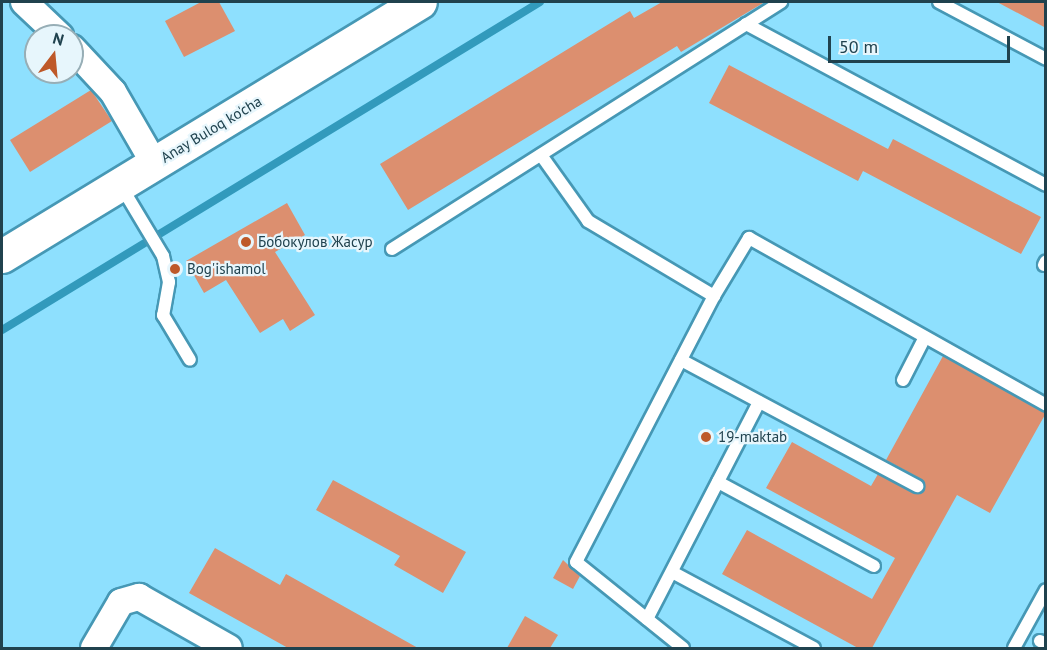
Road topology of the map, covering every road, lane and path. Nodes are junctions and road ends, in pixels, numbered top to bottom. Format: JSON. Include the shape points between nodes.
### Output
{"nodes":[{"id":1,"x":24,"y":2,"type":"edge"},
{"id":2,"x":420,"y":2,"type":"edge"},
{"id":3,"x":781,"y":2,"type":"edge"},
{"id":4,"x":939,"y":2,"type":"edge"},
{"id":5,"x":47,"y":24,"type":"edge"},
{"id":6,"x":746,"y":24,"type":"junction"},
{"id":7,"x":1046,"y":59,"type":"edge"},
{"id":8,"x":84,"y":61,"type":"edge"},
{"id":9,"x":541,"y":154,"type":"junction"},
{"id":10,"x":153,"y":163,"type":"junction"},
{"id":11,"x":120,"y":184,"type":"junction"},
{"id":12,"x":1046,"y":185,"type":"edge"},
{"id":13,"x":392,"y":249,"type":"dead end"},
{"id":14,"x":2,"y":256,"type":"edge"},
{"id":15,"x":714,"y":296,"type":"junction"},
{"id":16,"x":925,"y":337,"type":"junction"},
{"id":17,"x":190,"y":360,"type":"dead end"},
{"id":18,"x":681,"y":360,"type":"junction"},
{"id":19,"x":903,"y":380,"type":"dead end"},
{"id":20,"x":759,"y":402,"type":"junction"},
{"id":21,"x":1046,"y":405,"type":"edge"},
{"id":22,"x":718,"y":482,"type":"junction"},
{"id":23,"x":917,"y":486,"type":"dead end"},
{"id":24,"x":874,"y":566,"type":"dead end"},
{"id":25,"x":672,"y":572,"type":"junction"},
{"id":26,"x":1046,"y":590,"type":"edge"},
{"id":27,"x":647,"y":619,"type":"junction"},
{"id":28,"x":94,"y":648,"type":"edge"},
{"id":29,"x":229,"y":648,"type":"edge"},
{"id":30,"x":683,"y":648,"type":"edge"},
{"id":31,"x":814,"y":648,"type":"edge"},
{"id":32,"x":1014,"y":648,"type":"edge"}],
"edges":[{"from":1,"to":5,"type":"street"},
{"from":2,"to":10,"type":"main road","name":"Anay Buloq ko'cha"},
{"from":3,"to":6,"type":"lane"},
{"from":4,"to":7,"type":"lane"},
{"from":6,"to":9,"type":"lane"},
{"from":6,"to":12,"type":"lane"},
{"from":8,"to":10,"type":"street","via":[[113,92]]},
{"from":9,"to":13,"type":"lane"},
{"from":9,"to":15,"type":"lane","via":[[588,221]]},
{"from":10,"to":11,"type":"main road","name":"Anay Buloq ko'cha"},
{"from":11,"to":14,"type":"main road","name":"Anay Buloq ko'cha"},
{"from":11,"to":17,"type":"lane","via":[[163,256],[169,282],[163,315]]},
{"from":15,"to":16,"type":"lane","via":[[749,238]]},
{"from":15,"to":18,"type":"lane"},
{"from":16,"to":19,"type":"lane"},
{"from":16,"to":21,"type":"lane"},
{"from":18,"to":20,"type":"lane"},
{"from":18,"to":27,"type":"lane","via":[[576,562]]},
{"from":20,"to":22,"type":"lane"},
{"from":20,"to":23,"type":"lane"},
{"from":22,"to":24,"type":"lane"},
{"from":22,"to":25,"type":"lane"},
{"from":25,"to":27,"type":"lane"},
{"from":25,"to":31,"type":"lane"},
{"from":26,"to":32,"type":"lane"},
{"from":27,"to":30,"type":"lane"},
{"from":28,"to":29,"type":"street","via":[[121,602],[139,597]]}]}
